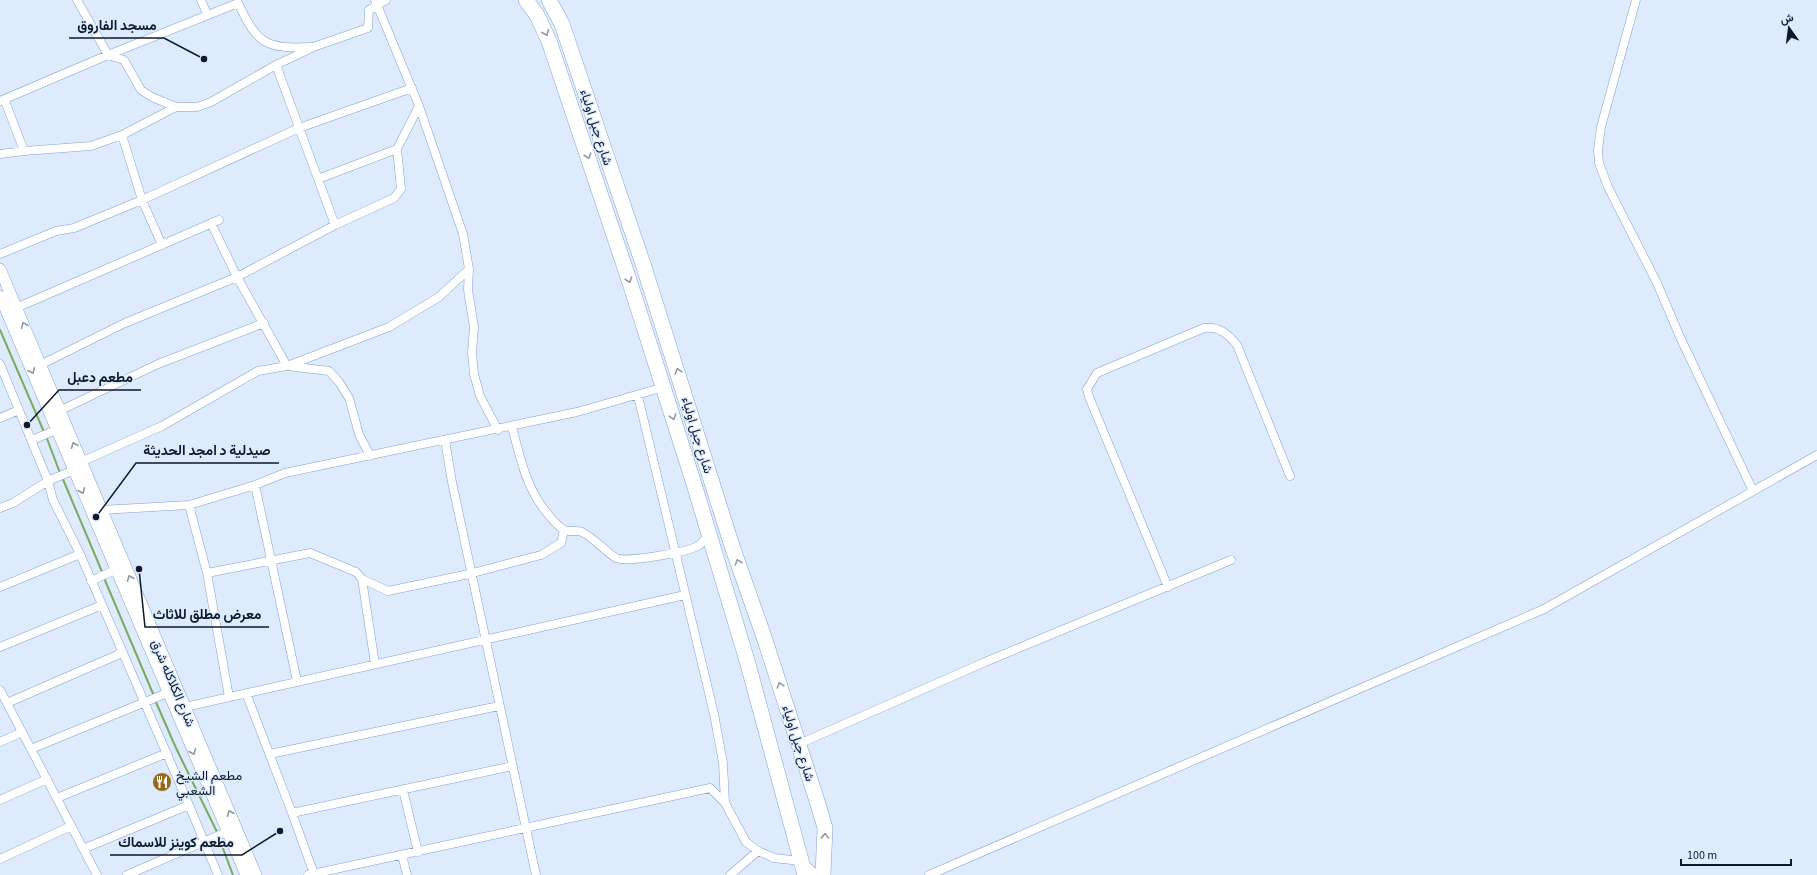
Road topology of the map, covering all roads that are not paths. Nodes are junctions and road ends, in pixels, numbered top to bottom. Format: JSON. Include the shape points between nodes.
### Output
{"nodes":[{"id":1,"x":79,"y":0,"type":"edge"},
{"id":2,"x":201,"y":0,"type":"edge"},
{"id":3,"x":246,"y":0,"type":"edge"},
{"id":4,"x":386,"y":0,"type":"edge"},
{"id":5,"x":526,"y":0,"type":"edge"},
{"id":6,"x":548,"y":0,"type":"edge"},
{"id":7,"x":1636,"y":0,"type":"edge"},
{"id":8,"x":376,"y":2,"type":"edge"},
{"id":9,"x":238,"y":4,"type":"junction"},
{"id":10,"x":207,"y":14,"type":"junction"},
{"id":11,"x":316,"y":46,"type":"junction"},
{"id":12,"x":108,"y":55,"type":"junction"},
{"id":13,"x":276,"y":66,"type":"junction"},
{"id":14,"x":412,"y":88,"type":"junction"},
{"id":15,"x":2,"y":101,"type":"edge"},
{"id":16,"x":419,"y":106,"type":"junction"},
{"id":17,"x":176,"y":107,"type":"junction"},
{"id":18,"x":299,"y":128,"type":"junction"},
{"id":19,"x":122,"y":135,"type":"junction"},
{"id":20,"x":397,"y":149,"type":"junction"},
{"id":21,"x":24,"y":151,"type":"junction"},
{"id":22,"x":0,"y":154,"type":"edge"},
{"id":23,"x":318,"y":179,"type":"junction"},
{"id":24,"x":142,"y":200,"type":"junction"},
{"id":25,"x":335,"y":225,"type":"junction"},
{"id":26,"x":162,"y":245,"type":"junction"},
{"id":27,"x":0,"y":254,"type":"edge"},
{"id":28,"x":0,"y":269,"type":"edge"},
{"id":29,"x":469,"y":269,"type":"junction"},
{"id":30,"x":237,"y":277,"type":"junction"},
{"id":31,"x":0,"y":296,"type":"edge"},
{"id":32,"x":16,"y":308,"type":"junction"},
{"id":33,"x":264,"y":323,"type":"junction"},
{"id":34,"x":0,"y":364,"type":"edge"},
{"id":35,"x":40,"y":365,"type":"junction"},
{"id":36,"x":287,"y":366,"type":"junction"},
{"id":37,"x":664,"y":387,"type":"junction"},
{"id":38,"x":638,"y":396,"type":"junction"},
{"id":39,"x":19,"y":410,"type":"junction"},
{"id":40,"x":59,"y":411,"type":"junction"},
{"id":41,"x":0,"y":418,"type":"edge"},
{"id":42,"x":512,"y":427,"type":"junction"},
{"id":43,"x":56,"y":430,"type":"junction"},
{"id":44,"x":498,"y":430,"type":"junction"},
{"id":45,"x":32,"y":440,"type":"junction"},
{"id":46,"x":445,"y":440,"type":"junction"},
{"id":47,"x":1817,"y":455,"type":"edge"},
{"id":48,"x":370,"y":456,"type":"junction"},
{"id":49,"x":77,"y":466,"type":"junction"},
{"id":50,"x":1290,"y":476,"type":"dead end"},
{"id":51,"x":48,"y":481,"type":"junction"},
{"id":52,"x":255,"y":485,"type":"junction"},
{"id":53,"x":1753,"y":491,"type":"junction"},
{"id":54,"x":189,"y":505,"type":"junction"},
{"id":55,"x":0,"y":508,"type":"edge"},
{"id":56,"x":101,"y":510,"type":"junction"},
{"id":57,"x":564,"y":530,"type":"junction"},
{"id":58,"x":708,"y":534,"type":"junction"},
{"id":59,"x":674,"y":552,"type":"junction"},
{"id":60,"x":80,"y":554,"type":"junction"},
{"id":61,"x":271,"y":560,"type":"junction"},
{"id":62,"x":1230,"y":560,"type":"dead end"},
{"id":63,"x":115,"y":570,"type":"junction"},
{"id":64,"x":207,"y":573,"type":"junction"},
{"id":65,"x":472,"y":573,"type":"junction"},
{"id":66,"x":362,"y":579,"type":"junction"},
{"id":67,"x":91,"y":581,"type":"junction"},
{"id":68,"x":1168,"y":586,"type":"junction"},
{"id":69,"x":0,"y":587,"type":"edge"},
{"id":70,"x":685,"y":595,"type":"junction"},
{"id":71,"x":102,"y":605,"type":"junction"},
{"id":72,"x":486,"y":640,"type":"junction"},
{"id":73,"x":0,"y":647,"type":"edge"},
{"id":74,"x":122,"y":653,"type":"junction"},
{"id":75,"x":375,"y":664,"type":"junction"},
{"id":76,"x":297,"y":681,"type":"junction"},
{"id":77,"x":0,"y":690,"type":"edge"},
{"id":78,"x":167,"y":693,"type":"junction"},
{"id":79,"x":246,"y":693,"type":"junction"},
{"id":80,"x":229,"y":697,"type":"junction"},
{"id":81,"x":7,"y":703,"type":"junction"},
{"id":82,"x":144,"y":703,"type":"junction"},
{"id":83,"x":499,"y":706,"type":"junction"},
{"id":84,"x":185,"y":707,"type":"junction"},
{"id":85,"x":22,"y":732,"type":"junction"},
{"id":86,"x":0,"y":742,"type":"edge"},
{"id":87,"x":799,"y":744,"type":"junction"},
{"id":88,"x":31,"y":749,"type":"junction"},
{"id":89,"x":167,"y":753,"type":"junction"},
{"id":90,"x":270,"y":754,"type":"junction"},
{"id":91,"x":513,"y":766,"type":"junction"},
{"id":92,"x":47,"y":779,"type":"junction"},
{"id":93,"x":403,"y":790,"type":"junction"},
{"id":94,"x":57,"y":798,"type":"junction"},
{"id":95,"x":0,"y":800,"type":"edge"},
{"id":96,"x":725,"y":803,"type":"junction"},
{"id":97,"x":189,"y":805,"type":"junction"},
{"id":98,"x":292,"y":813,"type":"junction"},
{"id":99,"x":71,"y":826,"type":"junction"},
{"id":100,"x":527,"y":829,"type":"junction"},
{"id":101,"x":232,"y":830,"type":"junction"},
{"id":102,"x":205,"y":842,"type":"junction"},
{"id":103,"x":83,"y":849,"type":"junction"},
{"id":104,"x":418,"y":852,"type":"junction"},
{"id":105,"x":758,"y":852,"type":"junction"},
{"id":106,"x":402,"y":855,"type":"junction"},
{"id":107,"x":0,"y":859,"type":"edge"},
{"id":108,"x":803,"y":868,"type":"edge"},
{"id":109,"x":146,"y":871,"type":"edge"},
{"id":110,"x":347,"y":871,"type":"edge"},
{"id":111,"x":311,"y":874,"type":"edge"},
{"id":112,"x":97,"y":875,"type":"edge"},
{"id":113,"x":127,"y":875,"type":"edge"},
{"id":114,"x":218,"y":875,"type":"edge"},
{"id":115,"x":246,"y":875,"type":"edge"},
{"id":116,"x":256,"y":875,"type":"edge"},
{"id":117,"x":407,"y":875,"type":"edge"},
{"id":118,"x":536,"y":875,"type":"edge"},
{"id":119,"x":730,"y":875,"type":"edge"},
{"id":120,"x":817,"y":875,"type":"edge"},
{"id":121,"x":823,"y":875,"type":"edge"},
{"id":122,"x":929,"y":875,"type":"edge"}],
"edges":[{"from":1,"to":12,"type":"street"},
{"from":2,"to":10,"type":"street"},
{"from":3,"to":9,"type":"street"},
{"from":4,"to":8,"type":"street"},
{"from":5,"to":37,"type":"highway","name":"شارع جبل اولياء","one_way":true,"via":[[540,21],[551,48]]},
{"from":87,"to":6,"type":"highway","name":"شارع جبل اولياء","one_way":true,"via":[[732,546],[644,267],[562,24]]},
{"from":7,"to":53,"type":"street","via":[[1601,127],[1599,163],[1608,187],[1657,282],[1680,337]]},
{"from":8,"to":11,"type":"street","via":[[369,10],[368,28]]},
{"from":8,"to":14,"type":"street"},
{"from":9,"to":10,"type":"street"},
{"from":9,"to":11,"type":"street","via":[[253,32],[264,42],[287,48]]},
{"from":10,"to":12,"type":"street"},
{"from":11,"to":13,"type":"street"},
{"from":12,"to":15,"type":"street"},
{"from":12,"to":17,"type":"street","via":[[124,60],[142,90]]},
{"from":13,"to":17,"type":"street","via":[[211,102],[197,107]]},
{"from":13,"to":18,"type":"street"},
{"from":14,"to":16,"type":"street"},
{"from":14,"to":18,"type":"street"},
{"from":15,"to":21,"type":"street"},
{"from":16,"to":20,"type":"street"},
{"from":16,"to":29,"type":"street","via":[[463,234]]},
{"from":17,"to":19,"type":"street"},
{"from":18,"to":23,"type":"street"},
{"from":18,"to":24,"type":"street"},
{"from":19,"to":21,"type":"street","via":[[91,146]]},
{"from":19,"to":24,"type":"street"},
{"from":20,"to":23,"type":"street"},
{"from":20,"to":25,"type":"street","via":[[401,189],[399,194]]},
{"from":21,"to":22,"type":"street"},
{"from":23,"to":25,"type":"street"},
{"from":24,"to":26,"type":"street"},
{"from":24,"to":27,"type":"street","via":[[74,228],[56,231]]},
{"from":25,"to":30,"type":"street"},
{"from":26,"to":30,"type":"street","via":[[215,222]]},
{"from":26,"to":32,"type":"street"},
{"from":28,"to":32,"type":"street","name":"شارع الكلاكله شرق"},
{"from":29,"to":36,"type":"street","via":[[439,297],[389,327]]},
{"from":29,"to":44,"type":"street","via":[[468,290],[474,327],[474,374],[480,396]]},
{"from":30,"to":33,"type":"street"},
{"from":30,"to":35,"type":"street","via":[[125,323]]},
{"from":31,"to":43,"type":"street","name":"شارع الكلاكله شرق","one_way":true},
{"from":35,"to":32,"type":"street","name":"شارع الكلاكله شرق","one_way":true},
{"from":33,"to":36,"type":"street"},
{"from":33,"to":40,"type":"street","via":[[158,364]]},
{"from":34,"to":39,"type":"street"},
{"from":35,"to":40,"type":"street","name":"شارع الكلاكله شرق"},
{"from":36,"to":48,"type":"street","via":[[329,371],[340,382],[349,398],[359,434]]},
{"from":36,"to":49,"type":"street","via":[[258,371],[162,426]]},
{"from":37,"to":38,"type":"street"},
{"from":37,"to":58,"type":"highway","name":"شارع جبل اولياء","one_way":true},
{"from":38,"to":42,"type":"street"},
{"from":38,"to":59,"type":"street"},
{"from":39,"to":41,"type":"street"},
{"from":39,"to":45,"type":"street"},
{"from":49,"to":40,"type":"street","name":"شارع الكلاكله شرق","one_way":true},
{"from":42,"to":44,"type":"street"},
{"from":42,"to":57,"type":"street","via":[[531,491]]},
{"from":43,"to":45,"type":"street"},
{"from":43,"to":49,"type":"street","name":"شارع الكلاكله شرق"},
{"from":44,"to":46,"type":"street"},
{"from":45,"to":51,"type":"street"},
{"from":46,"to":48,"type":"street"},
{"from":46,"to":65,"type":"street"},
{"from":47,"to":53,"type":"street"},
{"from":48,"to":52,"type":"street","via":[[285,473]]},
{"from":49,"to":51,"type":"street"},
{"from":49,"to":56,"type":"street","name":"شارع الكلاكله شرق"},
{"from":49,"to":63,"type":"street","name":"شارع الكلاكله شرق","one_way":true},
{"from":50,"to":68,"type":"street","via":[[1237,345],[1225,332],[1216,328],[1204,328],[1097,372],[1087,389],[1089,397]]},
{"from":51,"to":55,"type":"street","via":[[13,503]]},
{"from":51,"to":60,"type":"street","via":[[53,500]]},
{"from":52,"to":54,"type":"street"},
{"from":52,"to":61,"type":"street"},
{"from":53,"to":122,"type":"street","via":[[1522,620]]},
{"from":54,"to":56,"type":"street"},
{"from":54,"to":64,"type":"street"},
{"from":84,"to":56,"type":"street","name":"شارع الكلاكله شرق","one_way":true},
{"from":57,"to":59,"type":"street","via":[[581,532],[601,544],[616,558],[662,556]]},
{"from":57,"to":65,"type":"street","via":[[561,543],[540,555]]},
{"from":58,"to":59,"type":"street","via":[[700,545]]},
{"from":58,"to":108,"type":"highway","name":"شارع جبل اولياء","via":[[748,664]]},
{"from":59,"to":70,"type":"street"},
{"from":60,"to":67,"type":"street"},
{"from":60,"to":69,"type":"street"},
{"from":61,"to":64,"type":"street"},
{"from":61,"to":66,"type":"street","via":[[316,554],[356,572]]},
{"from":61,"to":76,"type":"street"},
{"from":62,"to":68,"type":"street"},
{"from":63,"to":67,"type":"street"},
{"from":63,"to":78,"type":"street","name":"شارع الكلاكله شرق"},
{"from":64,"to":80,"type":"street"},
{"from":65,"to":66,"type":"street","via":[[388,591]]},
{"from":65,"to":72,"type":"street"},
{"from":66,"to":75,"type":"street"},
{"from":67,"to":71,"type":"street"},
{"from":68,"to":87,"type":"street","via":[[985,662]]},
{"from":70,"to":72,"type":"street"},
{"from":70,"to":96,"type":"street","via":[[714,714],[723,764]]},
{"from":71,"to":73,"type":"street"},
{"from":71,"to":74,"type":"street"},
{"from":72,"to":75,"type":"street"},
{"from":72,"to":83,"type":"street"},
{"from":74,"to":81,"type":"street"},
{"from":74,"to":82,"type":"street"},
{"from":75,"to":76,"type":"street"},
{"from":76,"to":79,"type":"street"},
{"from":77,"to":81,"type":"street"},
{"from":78,"to":82,"type":"street"},
{"from":78,"to":101,"type":"street","name":"شارع الكلاكله شرق","one_way":true},
{"from":79,"to":80,"type":"street"},
{"from":79,"to":90,"type":"street"},
{"from":80,"to":84,"type":"street"},
{"from":81,"to":85,"type":"street"},
{"from":82,"to":88,"type":"street"},
{"from":82,"to":89,"type":"street"},
{"from":83,"to":90,"type":"street"},
{"from":83,"to":91,"type":"street"},
{"from":101,"to":84,"type":"street","name":"شارع الكلاكله شرق","one_way":true},
{"from":85,"to":86,"type":"street"},
{"from":85,"to":88,"type":"street"},
{"from":121,"to":87,"type":"highway","name":"شارع جبل اولياء","one_way":true,"via":[[825,828]]},
{"from":88,"to":92,"type":"street"},
{"from":89,"to":94,"type":"street"},
{"from":89,"to":97,"type":"street"},
{"from":90,"to":98,"type":"street"},
{"from":91,"to":93,"type":"street"},
{"from":91,"to":100,"type":"street"},
{"from":92,"to":94,"type":"street"},
{"from":92,"to":95,"type":"street"},
{"from":93,"to":98,"type":"street"},
{"from":93,"to":104,"type":"street"},
{"from":94,"to":99,"type":"street"},
{"from":96,"to":100,"type":"street","via":[[710,788]]},
{"from":96,"to":105,"type":"street","via":[[746,842]]},
{"from":97,"to":102,"type":"street"},
{"from":97,"to":103,"type":"street"},
{"from":98,"to":111,"type":"street"},
{"from":99,"to":103,"type":"street"},
{"from":99,"to":107,"type":"street"},
{"from":100,"to":104,"type":"street"},
{"from":100,"to":118,"type":"street"},
{"from":101,"to":102,"type":"street"},
{"from":101,"to":115,"type":"street","name":"شارع الكلاكله شرق"},
{"from":101,"to":116,"type":"street","name":"شارع الكلاكله شرق"},
{"from":102,"to":109,"type":"street"},
{"from":102,"to":114,"type":"street"},
{"from":103,"to":112,"type":"street"},
{"from":104,"to":106,"type":"street"},
{"from":105,"to":108,"type":"street"},
{"from":105,"to":119,"type":"street"},
{"from":106,"to":110,"type":"street"},
{"from":106,"to":117,"type":"street"},
{"from":108,"to":120,"type":"street"},
{"from":109,"to":113,"type":"street"},
{"from":110,"to":111,"type":"street"}]}
